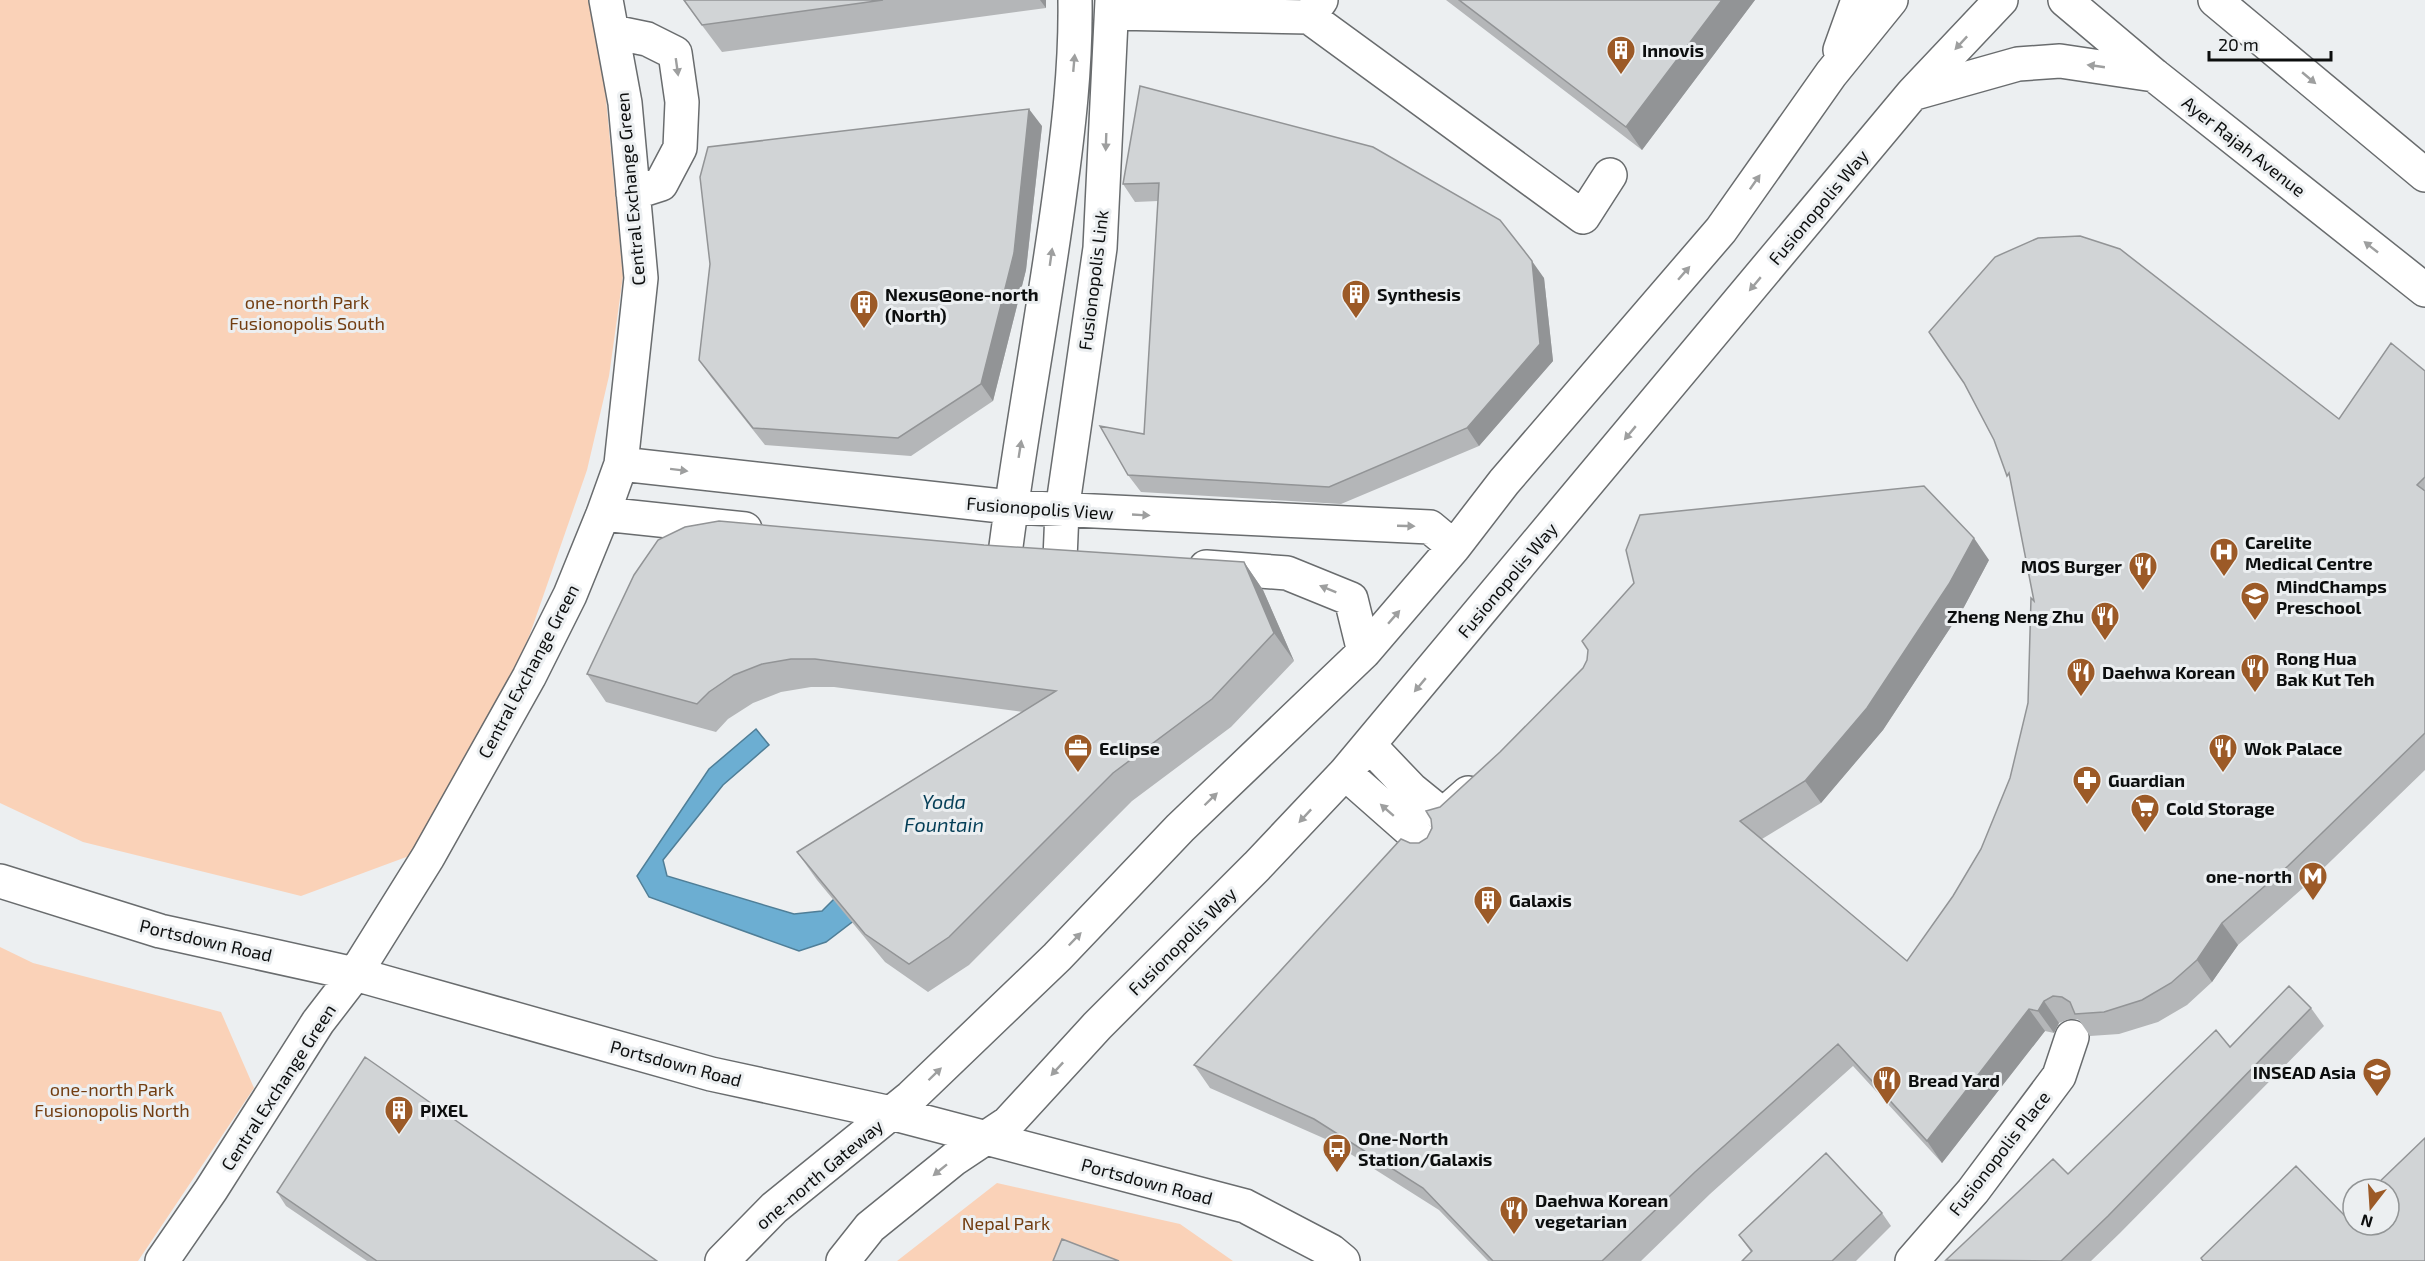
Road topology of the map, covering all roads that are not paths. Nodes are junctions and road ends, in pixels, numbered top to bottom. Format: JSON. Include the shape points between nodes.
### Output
{"nodes":[{"id":1,"x":606,"y":0,"type":"edge"},
{"id":2,"x":1076,"y":0,"type":"edge"},
{"id":3,"x":1858,"y":0,"type":"edge"},
{"id":4,"x":1891,"y":0,"type":"edge"},
{"id":5,"x":2001,"y":0,"type":"edge"},
{"id":6,"x":2065,"y":0,"type":"edge"},
{"id":7,"x":2215,"y":0,"type":"edge"},
{"id":8,"x":1112,"y":6,"type":"edge"},
{"id":9,"x":1315,"y":8,"type":"edge"},
{"id":10,"x":613,"y":32,"type":"junction"},
{"id":11,"x":1831,"y":74,"type":"junction"},
{"id":12,"x":2154,"y":75,"type":"junction"},
{"id":13,"x":1913,"y":93,"type":"junction"},
{"id":14,"x":1610,"y":175,"type":"dead end"},
{"id":15,"x":2425,"y":175,"type":"edge"},
{"id":16,"x":633,"y":193,"type":"junction"},
{"id":17,"x":2425,"y":290,"type":"edge"},
{"id":18,"x":621,"y":464,"type":"junction"},
{"id":19,"x":1011,"y":507,"type":"junction"},
{"id":20,"x":1062,"y":511,"type":"junction"},
{"id":21,"x":603,"y":514,"type":"junction"},
{"id":22,"x":778,"y":532,"type":"edge"},
{"id":23,"x":1454,"y":547,"type":"junction"},
{"id":24,"x":1180,"y":566,"type":"edge"},
{"id":25,"x":1364,"y":652,"type":"junction"},
{"id":26,"x":1369,"y":745,"type":"junction"},
{"id":27,"x":1345,"y":773,"type":"junction"},
{"id":28,"x":1485,"y":776,"type":"edge"},
{"id":29,"x":1429,"y":847,"type":"edge"},
{"id":30,"x":0,"y":880,"type":"edge"},
{"id":31,"x":355,"y":974,"type":"junction"},
{"id":32,"x":2072,"y":1037,"type":"edge"},
{"id":33,"x":891,"y":1113,"type":"junction"},
{"id":34,"x":989,"y":1137,"type":"junction"},
{"id":35,"x":162,"y":1261,"type":"edge"},
{"id":36,"x":722,"y":1261,"type":"edge"},
{"id":37,"x":843,"y":1261,"type":"edge"},
{"id":38,"x":1343,"y":1261,"type":"edge"},
{"id":39,"x":1912,"y":1261,"type":"edge"}],
"edges":[{"from":1,"to":10,"type":"street","name":"Central Exchange Green"},
{"from":19,"to":2,"type":"street","one_way":true,"via":[[1067,134]]},
{"from":3,"to":11,"type":"street"},
{"from":4,"to":11,"type":"street"},
{"from":5,"to":13,"type":"street","name":"Fusionopolis Way","one_way":true},
{"from":6,"to":12,"type":"street","name":"Ayer Rajah Avenue"},
{"from":7,"to":15,"type":"street","one_way":true},
{"from":8,"to":9,"type":"street"},
{"from":8,"to":20,"type":"street","name":"Fusionopolis Link","one_way":true,"via":[[1100,248]]},
{"from":9,"to":14,"type":"street","via":[[1583,218]]},
{"from":10,"to":16,"type":"street","name":"Central Exchange Green","via":[[625,103]]},
{"from":10,"to":16,"type":"street","one_way":true,"via":[[647,39],[675,53],[682,102],[680,148],[668,173],[660,184]]},
{"from":23,"to":11,"type":"street","one_way":true,"via":[[1504,482],[1721,230]]},
{"from":12,"to":13,"type":"street","one_way":true,"via":[[2060,61],[2018,64]]},
{"from":17,"to":12,"type":"street","name":"Ayer Rajah Avenue","one_way":true},
{"from":13,"to":26,"type":"street","name":"Fusionopolis Way","one_way":true},
{"from":16,"to":18,"type":"street","name":"Central Exchange Green","via":[[641,278]]},
{"from":18,"to":19,"type":"street","name":"Fusionopolis View","one_way":true},
{"from":18,"to":21,"type":"street","name":"Central Exchange Green"},
{"from":19,"to":20,"type":"street","name":"Fusionopolis View"},
{"from":19,"to":20,"type":"street","name":"Fusionopolis Link","via":[[983,556],[1078,564]]},
{"from":20,"to":23,"type":"street","name":"Fusionopolis View","one_way":true,"via":[[1430,527]]},
{"from":21,"to":22,"type":"street"},
{"from":21,"to":31,"type":"street","name":"Central Exchange Green","via":[[570,595],[529,677],[428,857]]},
{"from":25,"to":23,"type":"street","one_way":true},
{"from":25,"to":24,"type":"street","one_way":true,"via":[[1352,599],[1287,573]]},
{"from":33,"to":25,"type":"street","one_way":true,"via":[[1057,957],[1180,828]]},
{"from":26,"to":27,"type":"street","name":"Fusionopolis Way"},
{"from":26,"to":28,"type":"street","via":[[1411,789],[1443,815]]},
{"from":29,"to":27,"type":"street","one_way":true},
{"from":27,"to":34,"type":"street","name":"Fusionopolis Way","one_way":true,"via":[[1097,1026],[1008,1123]]},
{"from":30,"to":31,"type":"street","name":"Portsdown Road","via":[[160,931]]},
{"from":31,"to":33,"type":"street","name":"Portsdown Road","via":[[711,1074]]},
{"from":31,"to":35,"type":"street","name":"Central Exchange Green","via":[[318,1022]]},
{"from":32,"to":39,"type":"street","name":"Fusionopolis Place","via":[[2059,1076],[1973,1191]]},
{"from":33,"to":34,"type":"street","name":"Portsdown Road"},
{"from":33,"to":36,"type":"street","name":"one-north Gateway","via":[[774,1208]]},
{"from":34,"to":37,"type":"street","one_way":true,"via":[[954,1159],[870,1227]]},
{"from":34,"to":38,"type":"street","name":"Portsdown Road","via":[[1245,1206]]}]}
